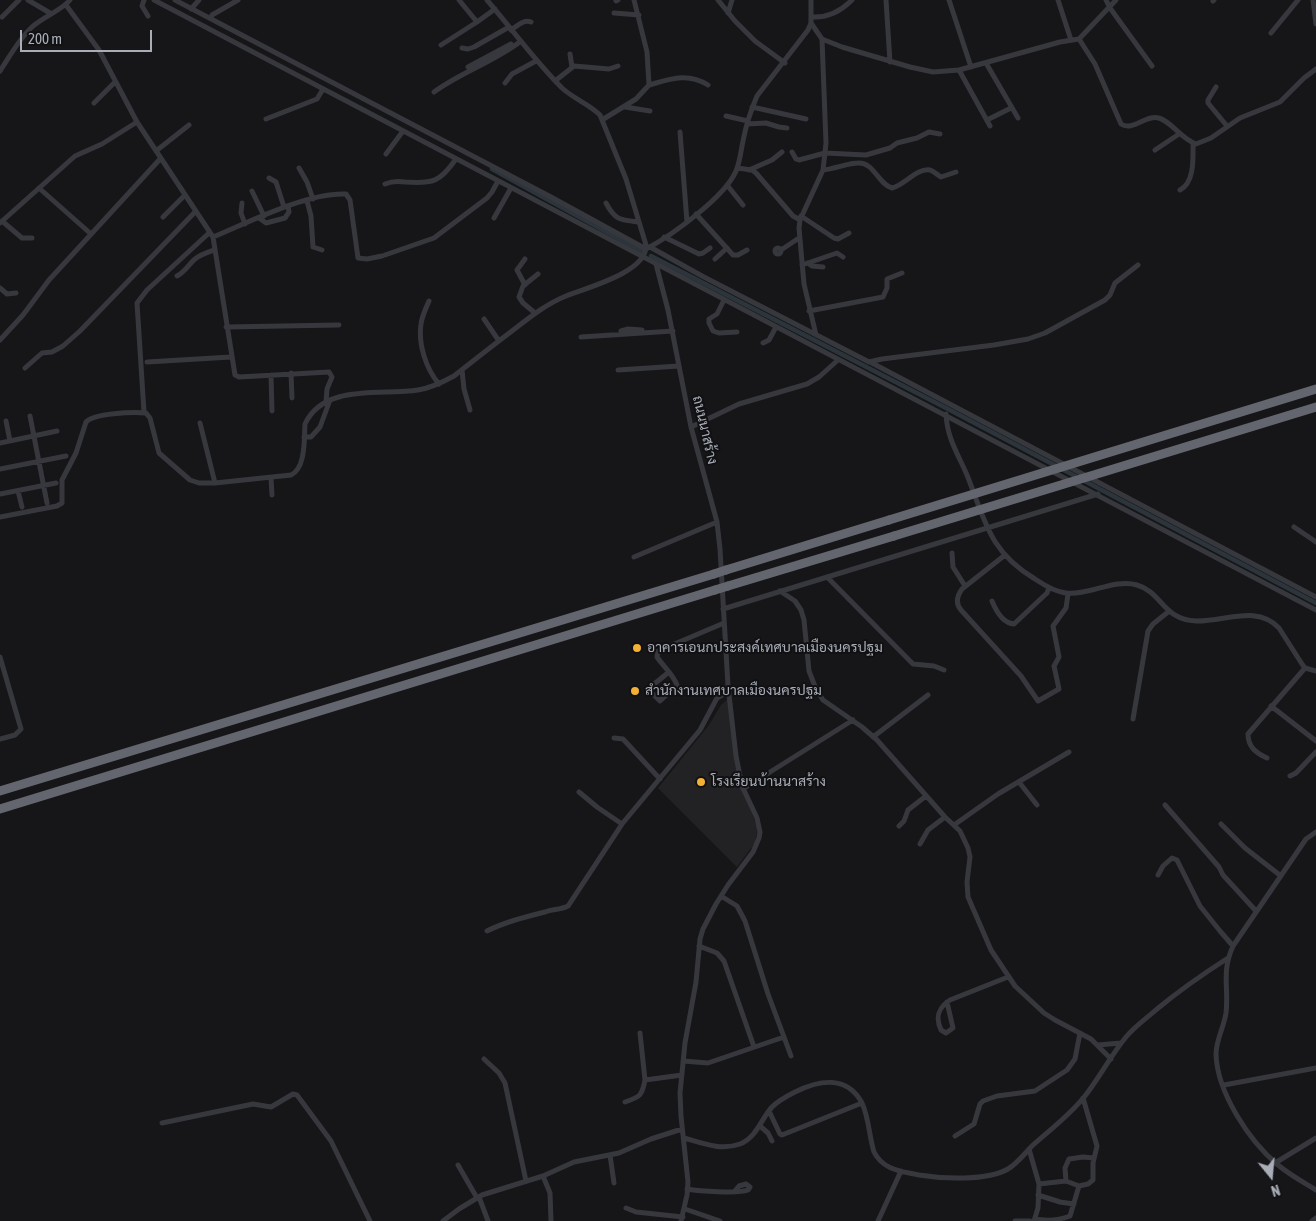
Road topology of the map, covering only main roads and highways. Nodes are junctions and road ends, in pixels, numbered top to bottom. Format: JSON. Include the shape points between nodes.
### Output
{"nodes":[{"id":1,"x":1316,"y":389,"type":"edge"},
{"id":2,"x":1316,"y":407,"type":"edge"},
{"id":3,"x":0,"y":791,"type":"edge"},
{"id":4,"x":2,"y":809,"type":"edge"}],
"edges":[{"from":1,"to":3,"type":"highway","bridge":true},
{"from":2,"to":4,"type":"highway","bridge":true}]}
